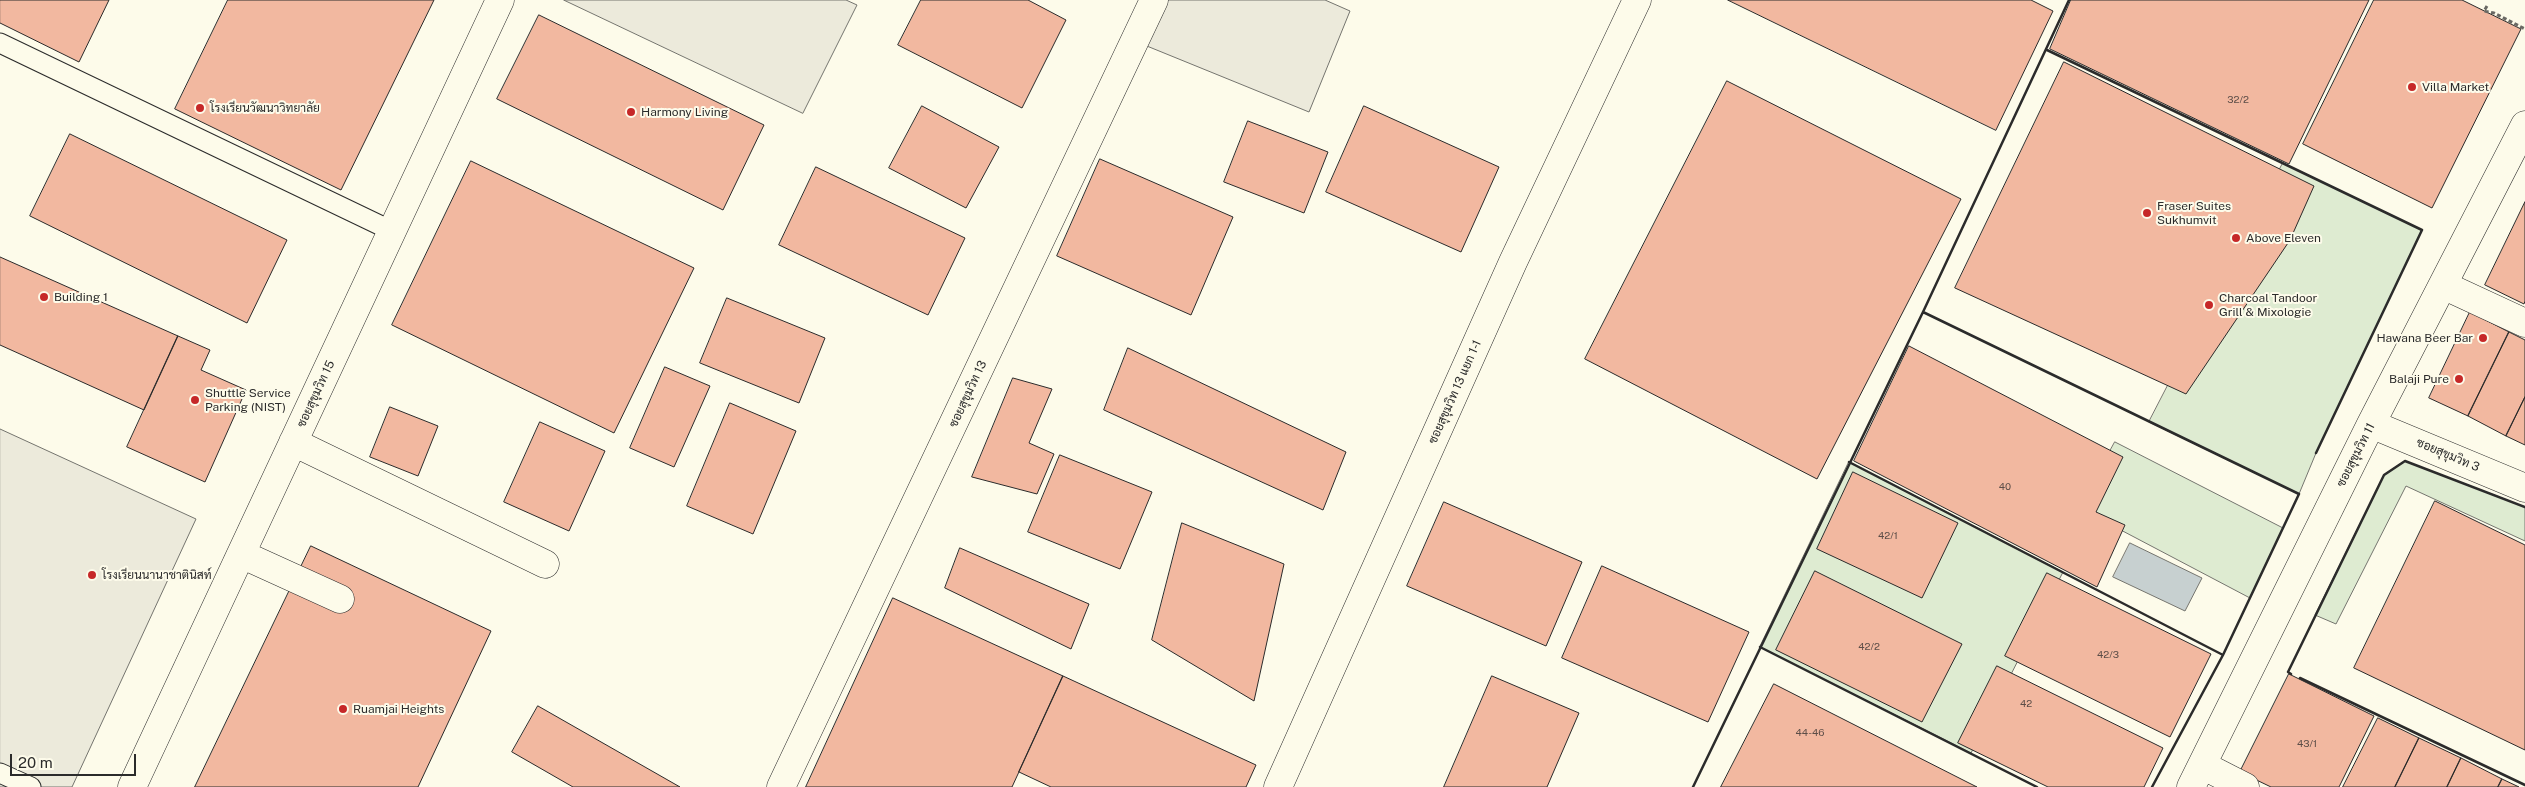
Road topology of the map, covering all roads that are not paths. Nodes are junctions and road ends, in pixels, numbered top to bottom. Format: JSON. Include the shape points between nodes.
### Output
{"nodes":[{"id":1,"x":500,"y":0,"type":"edge"},
{"id":2,"x":1154,"y":0,"type":"edge"},
{"id":3,"x":1637,"y":0,"type":"edge"},
{"id":4,"x":0,"y":43,"type":"edge"},
{"id":5,"x":2525,"y":125,"type":"edge"},
{"id":6,"x":392,"y":231,"type":"junction"},
{"id":7,"x":2443,"y":285,"type":"junction"},
{"id":8,"x":2525,"y":323,"type":"edge"},
{"id":9,"x":2371,"y":424,"type":"junction"},
{"id":10,"x":293,"y":442,"type":"junction"},
{"id":11,"x":2525,"y":488,"type":"edge"},
{"id":12,"x":241,"y":554,"type":"junction"},
{"id":13,"x":545,"y":564,"type":"dead end"},
{"id":14,"x":340,"y":599,"type":"dead end"},
{"id":15,"x":0,"y":773,"type":"edge"},
{"id":16,"x":2196,"y":776,"type":"edge"},
{"id":17,"x":31,"y":787,"type":"edge"},
{"id":18,"x":132,"y":787,"type":"edge"},
{"id":19,"x":781,"y":787,"type":"edge"},
{"id":20,"x":1278,"y":787,"type":"edge"},
{"id":21,"x":2246,"y":787,"type":"edge"}],
"edges":[{"from":1,"to":6,"type":"street","name":"ซอยสุขุมวิท 15"},
{"from":2,"to":19,"type":"street","name":"ซอยสุขุมวิท 13"},
{"from":3,"to":20,"type":"street","name":"ซอยสุขุมวิท 13 แยก 1-1","via":[[1509,271]]},
{"from":4,"to":6,"type":"lane"},
{"from":5,"to":7,"type":"street","name":"ซอยสุขุมวิท 11"},
{"from":6,"to":10,"type":"street","name":"ซอยสุขุมวิท 15"},
{"from":7,"to":8,"type":"street"},
{"from":7,"to":9,"type":"street","name":"ซอยสุขุมวิท 11"},
{"from":9,"to":11,"type":"street","name":"ซอยสุขุมวิท 3"},
{"from":9,"to":16,"type":"street","name":"ซอยสุขุมวิท 11"},
{"from":10,"to":12,"type":"street","name":"ซอยสุขุมวิท 15"},
{"from":10,"to":13,"type":"street"},
{"from":12,"to":14,"type":"street"},
{"from":12,"to":18,"type":"street","name":"ซอยสุขุมวิท 15"},
{"from":15,"to":17,"type":"lane"},
{"from":16,"to":21,"type":"street"}]}
